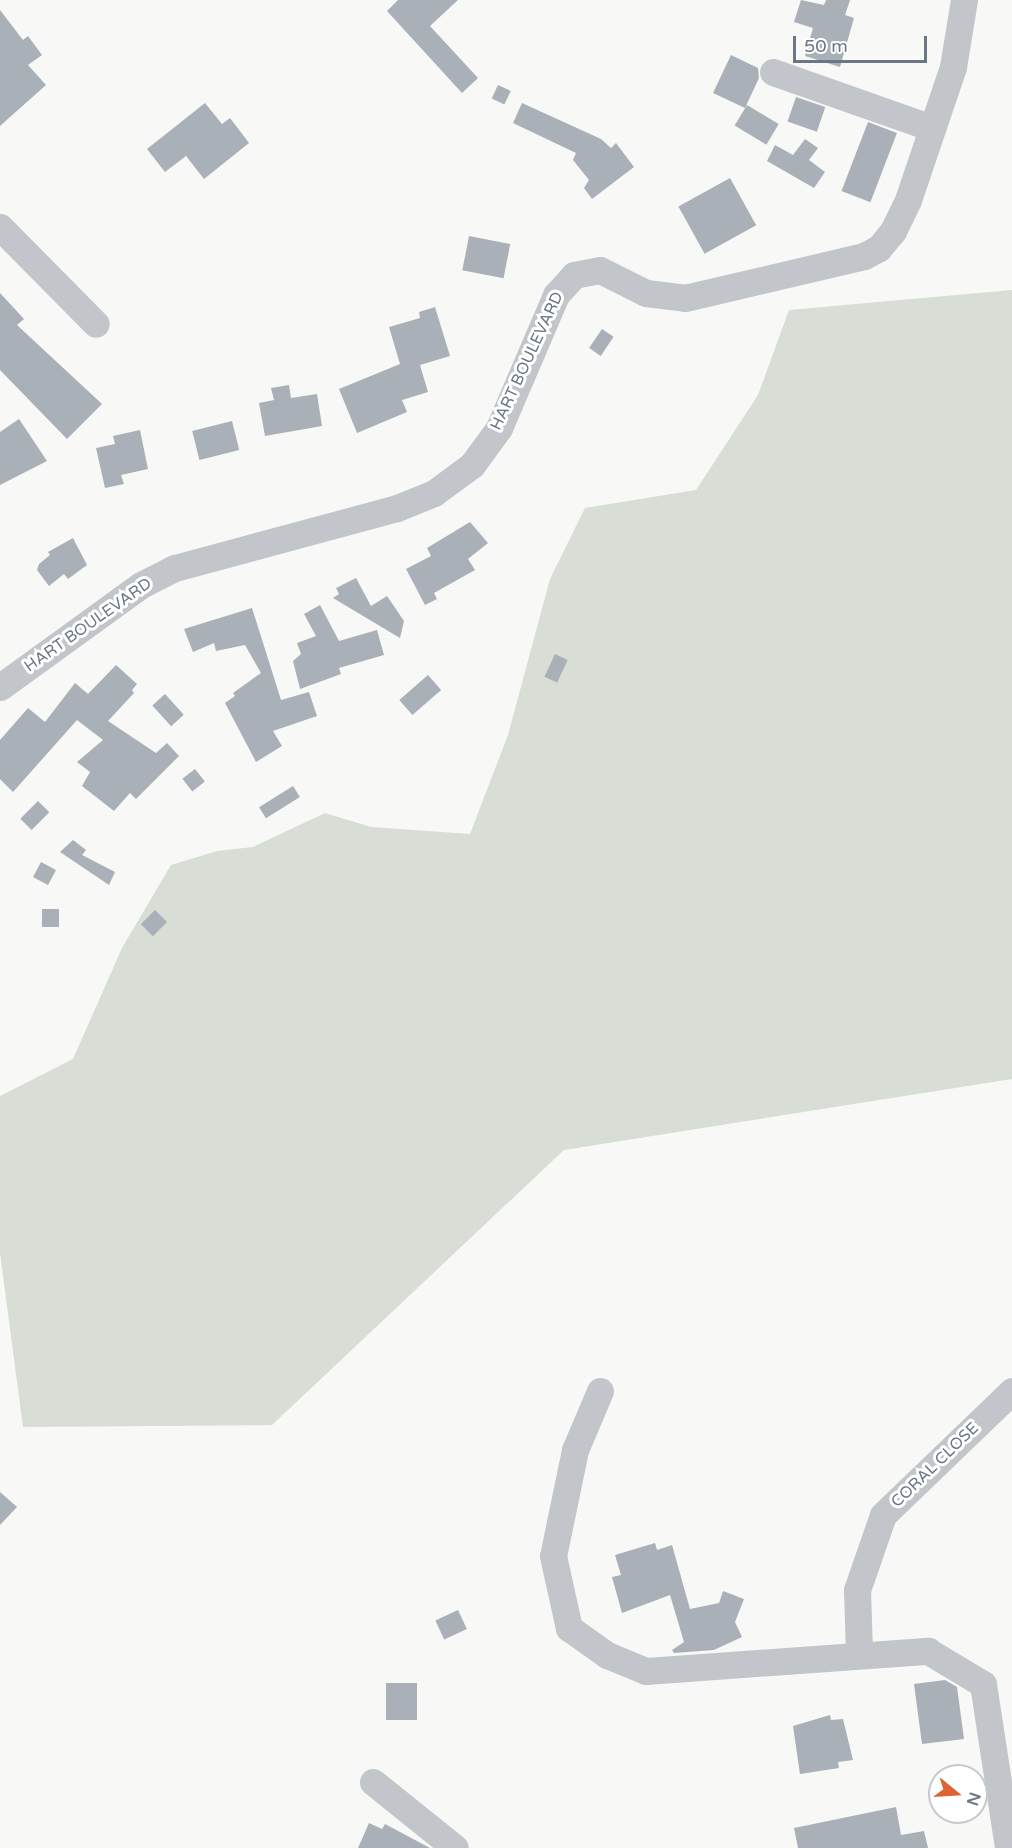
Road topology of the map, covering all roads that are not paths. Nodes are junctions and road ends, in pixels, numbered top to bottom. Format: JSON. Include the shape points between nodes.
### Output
{"nodes":[{"id":1,"x":964,"y":0,"type":"edge"},
{"id":2,"x":773,"y":72,"type":"dead end"},
{"id":3,"x":932,"y":128,"type":"junction"},
{"id":4,"x":0,"y":227,"type":"edge"},
{"id":5,"x":96,"y":324,"type":"dead end"},
{"id":6,"x":0,"y":687,"type":"edge"},
{"id":7,"x":600,"y":1391,"type":"dead end"},
{"id":8,"x":1012,"y":1391,"type":"edge"},
{"id":9,"x":859,"y":1653,"type":"junction"},
{"id":10,"x":373,"y":1782,"type":"dead end"},
{"id":11,"x":455,"y":1848,"type":"edge"},
{"id":12,"x":1008,"y":1848,"type":"edge"}],
"edges":[{"from":1,"to":3,"type":"street","name":"HART BOULEVARD","via":[[953,67]]},
{"from":2,"to":3,"type":"street"},
{"from":3,"to":6,"type":"street","name":"HART BOULEVARD","via":[[908,200],[893,231],[879,248],[864,256],[685,298],[646,293],[600,270],[574,275],[556,295],[499,428],[472,465],[434,494],[397,508],[175,568],[141,585]]},
{"from":4,"to":5,"type":"street"},
{"from":7,"to":9,"type":"street","via":[[575,1450],[553,1556],[569,1628],[607,1655],[646,1671]]},
{"from":8,"to":9,"type":"street","name":"CORAL CLOSE","via":[[883,1515],[856,1590]]},
{"from":9,"to":12,"type":"street","via":[[928,1651],[983,1684]]},
{"from":10,"to":11,"type":"street"}]}
